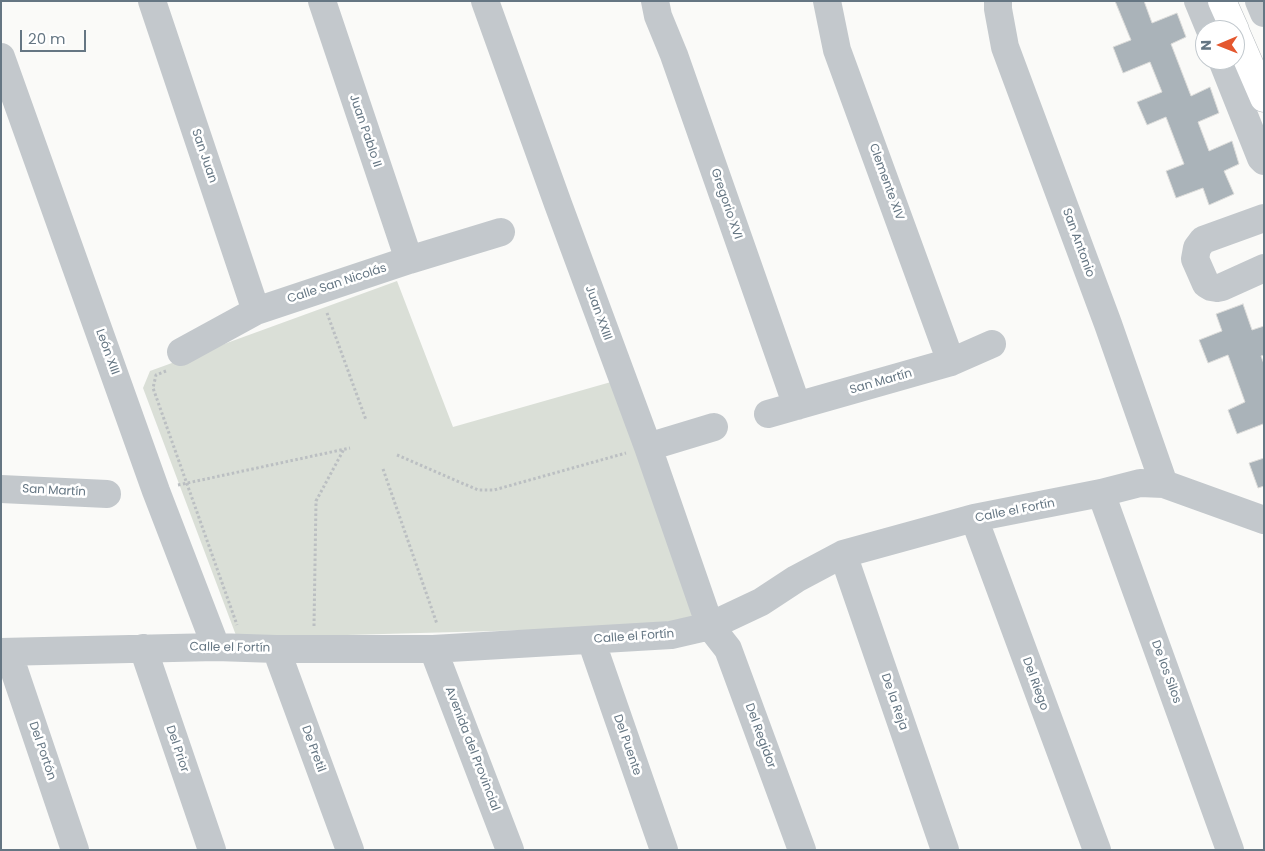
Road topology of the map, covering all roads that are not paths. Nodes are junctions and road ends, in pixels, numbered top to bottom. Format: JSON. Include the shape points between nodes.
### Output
{"nodes":[{"id":1,"x":152,"y":1,"type":"edge"},
{"id":2,"x":322,"y":1,"type":"edge"},
{"id":3,"x":485,"y":1,"type":"edge"},
{"id":4,"x":654,"y":1,"type":"edge"},
{"id":5,"x":827,"y":1,"type":"edge"},
{"id":6,"x":998,"y":1,"type":"edge"},
{"id":7,"x":1198,"y":1,"type":"edge"},
{"id":8,"x":1222,"y":1,"type":"edge"},
{"id":9,"x":1259,"y":1,"type":"edge"},
{"id":10,"x":1264,"y":13,"type":"edge"},
{"id":11,"x":1206,"y":20,"type":"edge"},
{"id":12,"x":1230,"y":20,"type":"edge"},
{"id":13,"x":1245,"y":54,"type":"edge"},
{"id":14,"x":1,"y":57,"type":"edge"},
{"id":15,"x":1226,"y":70,"type":"edge"},
{"id":16,"x":1264,"y":98,"type":"edge"},
{"id":17,"x":1264,"y":161,"type":"edge"},
{"id":18,"x":1264,"y":218,"type":"edge"},
{"id":19,"x":501,"y":232,"type":"dead end"},
{"id":20,"x":409,"y":260,"type":"junction"},
{"id":21,"x":1264,"y":268,"type":"edge"},
{"id":22,"x":256,"y":311,"type":"junction"},
{"id":23,"x":992,"y":344,"type":"dead end"},
{"id":24,"x":177,"y":360,"type":"road end"},
{"id":25,"x":951,"y":362,"type":"junction"},
{"id":26,"x":797,"y":406,"type":"junction"},
{"id":27,"x":768,"y":414,"type":"dead end"},
{"id":28,"x":714,"y":427,"type":"dead end"},
{"id":29,"x":648,"y":447,"type":"junction"},
{"id":30,"x":1164,"y":484,"type":"junction"},
{"id":31,"x":1,"y":489,"type":"edge"},
{"id":32,"x":1101,"y":493,"type":"junction"},
{"id":33,"x":107,"y":494,"type":"dead end"},
{"id":34,"x":974,"y":518,"type":"junction"},
{"id":35,"x":1263,"y":522,"type":"edge"},
{"id":36,"x":843,"y":554,"type":"junction"},
{"id":37,"x":710,"y":626,"type":"junction"},
{"id":38,"x":590,"y":640,"type":"junction"},
{"id":39,"x":216,"y":647,"type":"junction"},
{"id":40,"x":143,"y":648,"type":"junction"},
{"id":41,"x":276,"y":649,"type":"junction"},
{"id":42,"x":439,"y":649,"type":"junction"},
{"id":43,"x":5,"y":652,"type":"edge"},
{"id":44,"x":75,"y":850,"type":"edge"},
{"id":45,"x":212,"y":850,"type":"edge"},
{"id":46,"x":350,"y":850,"type":"edge"},
{"id":47,"x":510,"y":850,"type":"edge"},
{"id":48,"x":664,"y":850,"type":"edge"},
{"id":49,"x":802,"y":850,"type":"edge"},
{"id":50,"x":945,"y":850,"type":"edge"},
{"id":51,"x":1097,"y":850,"type":"edge"},
{"id":52,"x":1230,"y":850,"type":"edge"}],
"edges":[{"from":1,"to":22,"type":"street","name":"San Juan"},
{"from":2,"to":20,"type":"street","name":"Juan Pablo II"},
{"from":3,"to":29,"type":"street","name":"Juan XXIII"},
{"from":4,"to":26,"type":"street","name":"Gregorio XVI"},
{"from":5,"to":25,"type":"street","name":"Clemente XIV","via":[[837,50]]},
{"from":6,"to":30,"type":"street","name":"San Antonio","via":[[1004,46]]},
{"from":7,"to":11,"type":"street"},
{"from":8,"to":12,"type":"main road"},
{"from":9,"to":10,"type":"street"},
{"from":13,"to":16,"type":"main road"},
{"from":14,"to":39,"type":"street","name":"León XIII","via":[[156,491]]},
{"from":15,"to":17,"type":"street"},
{"from":18,"to":21,"type":"street","via":[[1203,240],[1195,259],[1206,284],[1217,288]]},
{"from":19,"to":20,"type":"street","name":"Calle San Nicolás"},
{"from":20,"to":22,"type":"street","name":"Calle San Nicolás"},
{"from":22,"to":24,"type":"street","name":"Calle San Nicolás"},
{"from":23,"to":25,"type":"street","name":"San Martín"},
{"from":25,"to":26,"type":"street","name":"San Martín"},
{"from":26,"to":27,"type":"street","name":"San Martín"},
{"from":28,"to":29,"type":"street"},
{"from":29,"to":37,"type":"street","name":"Juan XXIII"},
{"from":30,"to":32,"type":"street","name":"Calle el Fortín","via":[[1140,483]]},
{"from":30,"to":35,"type":"street","name":"Calle el Fortín"},
{"from":31,"to":33,"type":"street","name":"San Martín"},
{"from":32,"to":34,"type":"street","name":"Calle el Fortín"},
{"from":32,"to":52,"type":"street","name":"De los Silos"},
{"from":34,"to":36,"type":"street","name":"Calle el Fortín"},
{"from":34,"to":51,"type":"street","name":"Del Riego"},
{"from":36,"to":37,"type":"street","name":"Calle el Fortín","via":[[796,578],[761,602]]},
{"from":36,"to":50,"type":"street","name":"De la Reja"},
{"from":37,"to":38,"type":"street","name":"Calle el Fortín","via":[[671,635]]},
{"from":37,"to":49,"type":"street","name":"Del Regidor","via":[[728,649]]},
{"from":38,"to":42,"type":"street","name":"Calle el Fortín"},
{"from":38,"to":48,"type":"street","name":"Del Puente"},
{"from":39,"to":40,"type":"street","name":"Calle el Fortín"},
{"from":39,"to":41,"type":"street","name":"Calle el Fortín"},
{"from":40,"to":43,"type":"street","name":"Calle el Fortín"},
{"from":40,"to":45,"type":"street","name":"Del Prior"},
{"from":41,"to":42,"type":"street","name":"Calle el Fortín"},
{"from":41,"to":46,"type":"street","name":"De Pretil"},
{"from":42,"to":47,"type":"street","name":"Avenida del Provincial"},
{"from":43,"to":44,"type":"street","name":"Del Portón"}]}
